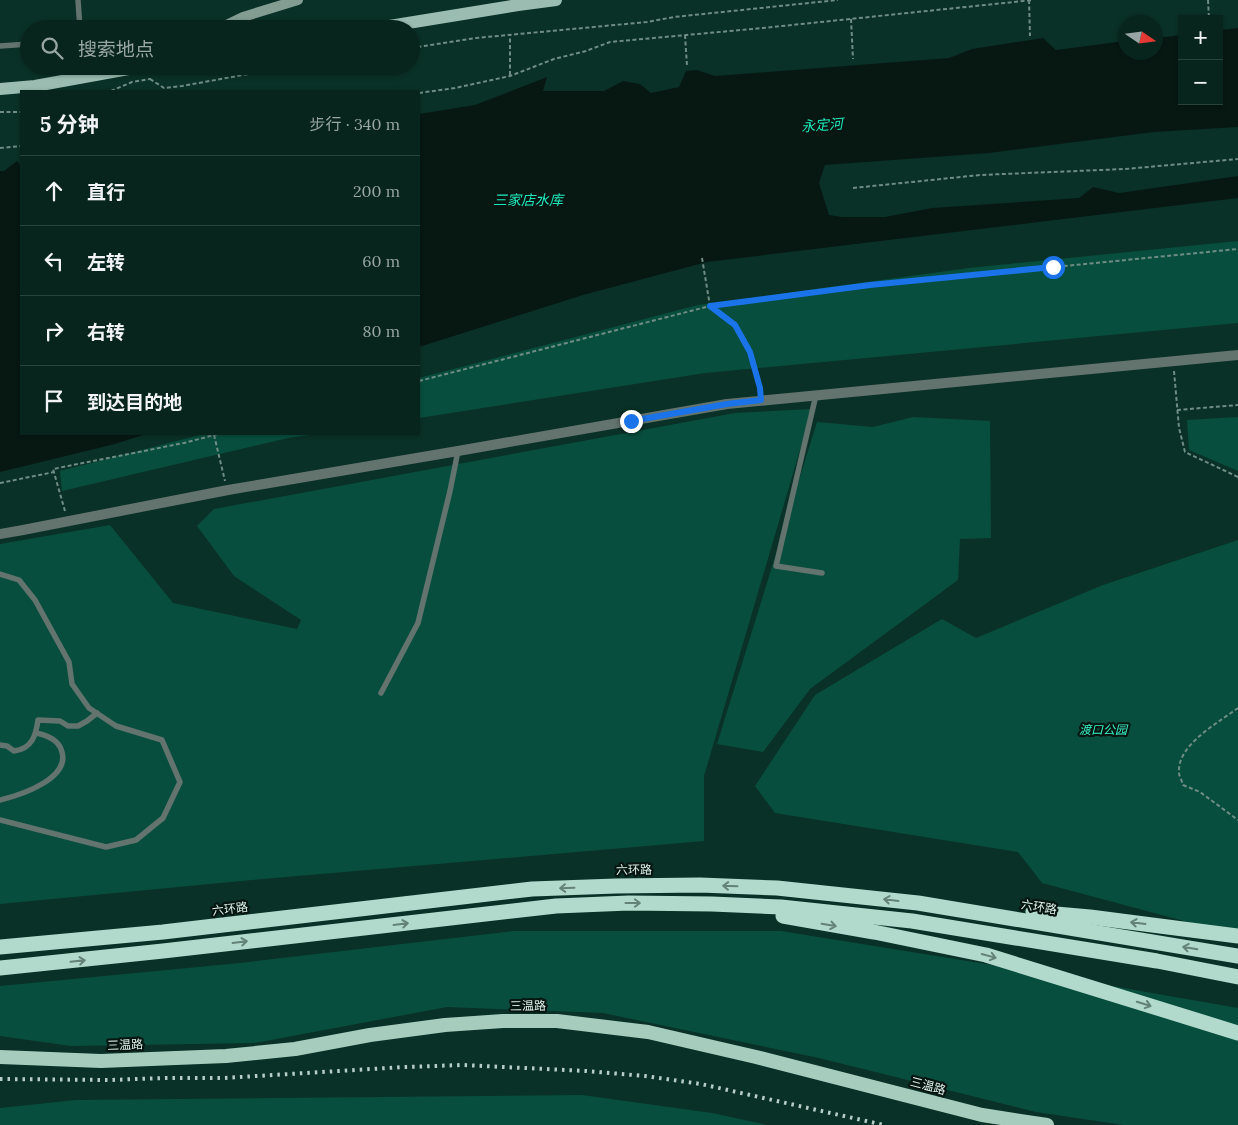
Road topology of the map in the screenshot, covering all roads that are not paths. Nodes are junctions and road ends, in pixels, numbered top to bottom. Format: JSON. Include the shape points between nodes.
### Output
{"nodes":[{"id":1,"x":78,"y":0,"type":"edge"},
{"id":2,"x":298,"y":0,"type":"edge"},
{"id":3,"x":556,"y":0,"type":"edge"},
{"id":4,"x":526,"y":2,"type":"edge"},
{"id":5,"x":79,"y":20,"type":"edge"},
{"id":6,"x":237,"y":20,"type":"edge"},
{"id":7,"x":420,"y":20,"type":"edge"},
{"id":8,"x":20,"y":45,"type":"edge"},
{"id":9,"x":0,"y":46,"type":"edge"},
{"id":10,"x":112,"y":75,"type":"edge"},
{"id":11,"x":0,"y":89,"type":"edge"},
{"id":12,"x":1238,"y":355,"type":"edge"},
{"id":13,"x":816,"y":395,"type":"junction"},
{"id":14,"x":458,"y":451,"type":"junction"},
{"id":15,"x":0,"y":534,"type":"edge"},
{"id":16,"x":822,"y":573,"type":"dead end"},
{"id":17,"x":0,"y":574,"type":"edge"},
{"id":18,"x":381,"y":693,"type":"dead end"},
{"id":19,"x":97,"y":713,"type":"junction"},
{"id":20,"x":36,"y":734,"type":"junction"},
{"id":21,"x":0,"y":745,"type":"edge"},
{"id":22,"x":0,"y":800,"type":"edge"},
{"id":23,"x":0,"y":820,"type":"edge"},
{"id":24,"x":918,"y":903,"type":"junction"},
{"id":25,"x":712,"y":904,"type":"junction"},
{"id":26,"x":1238,"y":936,"type":"edge"},
{"id":27,"x":0,"y":947,"type":"edge"},
{"id":28,"x":1238,"y":956,"type":"edge"},
{"id":29,"x":0,"y":968,"type":"edge"},
{"id":30,"x":1238,"y":977,"type":"edge"},
{"id":31,"x":1238,"y":1034,"type":"edge"},
{"id":32,"x":0,"y":1057,"type":"edge"},
{"id":33,"x":1047,"y":1125,"type":"edge"}],
"edges":[{"from":1,"to":5,"type":"lane"},
{"from":2,"to":6,"type":"main road"},
{"from":3,"to":4,"type":"main road"},
{"from":4,"to":7,"type":"main road"},
{"from":8,"to":9,"type":"lane"},
{"from":10,"to":11,"type":"main road"},
{"from":12,"to":13,"type":"street"},
{"from":13,"to":14,"type":"street","via":[[727,404]]},
{"from":13,"to":16,"type":"lane","via":[[776,566]]},
{"from":14,"to":15,"type":"street","via":[[228,490]]},
{"from":14,"to":18,"type":"lane","via":[[418,623]]},
{"from":17,"to":19,"type":"lane","via":[[20,580],[36,600],[69,662],[72,684],[89,708]]},
{"from":19,"to":20,"type":"lane","via":[[78,726],[38,720]]},
{"from":19,"to":23,"type":"lane","via":[[116,726],[162,740],[180,782],[162,818],[136,840],[106,847]]},
{"from":20,"to":21,"type":"lane","via":[[20,750]]},
{"from":20,"to":22,"type":"lane","via":[[47,736],[61,747],[61,767],[44,784]]},
{"from":26,"to":24,"type":"highway","one_way":true,"via":[[1090,917]]},
{"from":24,"to":27,"type":"highway","name":"六环路","one_way":true,"via":[[777,888],[700,885],[542,889]]},
{"from":28,"to":24,"type":"highway","name":"六环路","one_way":true},
{"from":29,"to":25,"type":"highway","one_way":true,"via":[[556,906]]},
{"from":25,"to":30,"type":"highway","via":[[781,907],[912,921]]},
{"from":25,"to":31,"type":"highway","one_way":true,"via":[[874,932],[986,956]]},
{"from":32,"to":33,"type":"highway","name":"三温路","via":[[100,1061],[226,1056],[295,1049],[370,1034],[445,1025],[556,1021],[648,1032],[982,1115]]}]}
